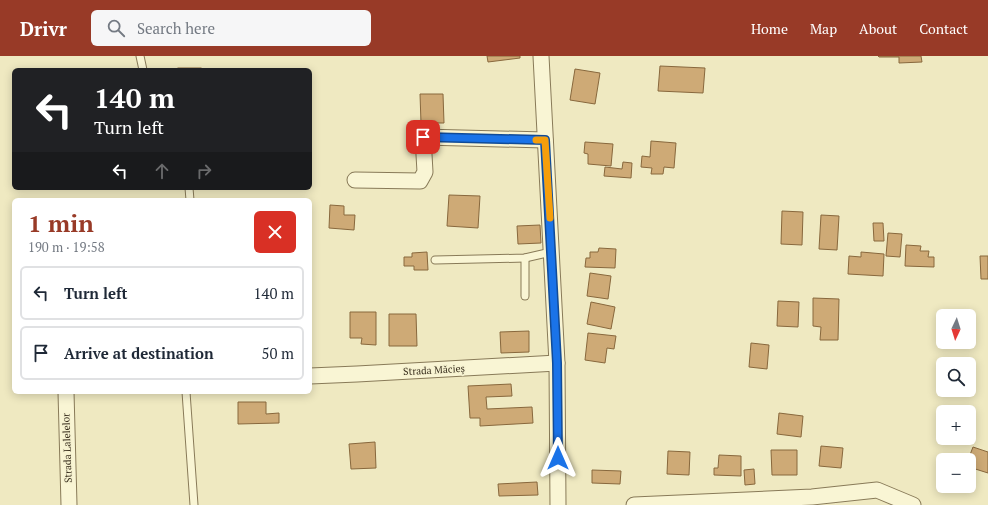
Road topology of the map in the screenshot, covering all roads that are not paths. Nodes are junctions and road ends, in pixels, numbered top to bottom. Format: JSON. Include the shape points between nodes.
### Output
{"nodes":[{"id":1,"x":140,"y":56,"type":"edge"},
{"id":2,"x":541,"y":56,"type":"edge"},
{"id":3,"x":143,"y":68,"type":"edge"},
{"id":4,"x":545,"y":140,"type":"junction"},
{"id":5,"x":355,"y":180,"type":"dead end"},
{"id":6,"x":551,"y":252,"type":"junction"},
{"id":7,"x":525,"y":258,"type":"junction"},
{"id":8,"x":435,"y":260,"type":"dead end"},
{"id":9,"x":525,"y":296,"type":"dead end"},
{"id":10,"x":557,"y":363,"type":"junction"},
{"id":11,"x":312,"y":376,"type":"edge"},
{"id":12,"x":66,"y":394,"type":"edge"},
{"id":13,"x":186,"y":394,"type":"edge"},
{"id":14,"x":812,"y":501,"type":"edge"},
{"id":15,"x":69,"y":505,"type":"edge"},
{"id":16,"x":194,"y":505,"type":"edge"},
{"id":17,"x":558,"y":505,"type":"edge"},
{"id":18,"x":634,"y":505,"type":"edge"},
{"id":19,"x":913,"y":505,"type":"edge"}],
"edges":[{"from":1,"to":3,"type":"lane"},
{"from":2,"to":4,"type":"street"},
{"from":4,"to":5,"type":"street","via":[[423,137],[425,172],[420,181]]},
{"from":4,"to":6,"type":"street"},
{"from":6,"to":7,"type":"lane"},
{"from":6,"to":10,"type":"street"},
{"from":7,"to":8,"type":"lane"},
{"from":7,"to":9,"type":"lane"},
{"from":10,"to":11,"type":"street","name":"Strada Măcieș"},
{"from":10,"to":17,"type":"street"},
{"from":12,"to":15,"type":"street","name":"Strada Lalelelor"},
{"from":13,"to":16,"type":"lane"},
{"from":14,"to":18,"type":"street"},
{"from":14,"to":19,"type":"street","via":[[877,490]]}]}
